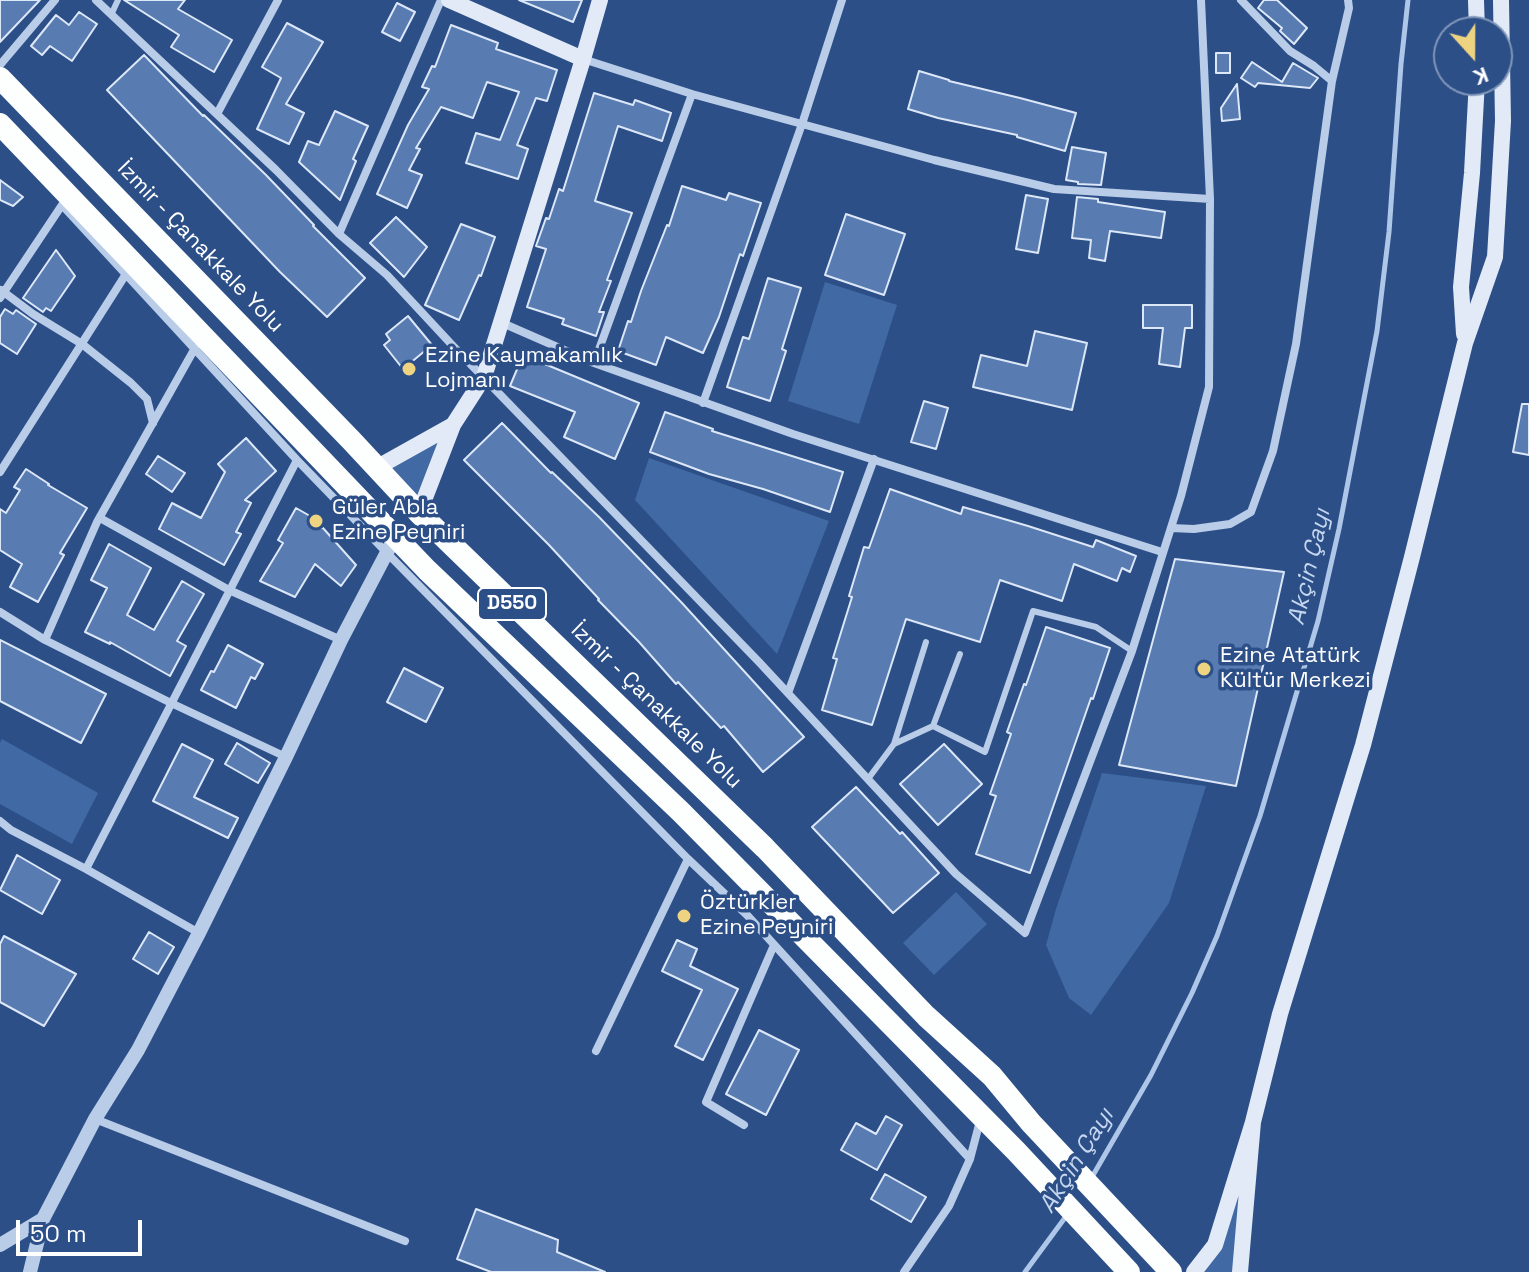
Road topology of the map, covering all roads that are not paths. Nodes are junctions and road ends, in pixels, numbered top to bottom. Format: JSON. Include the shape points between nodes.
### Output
{"nodes":[{"id":1,"x":55,"y":0,"type":"edge"},
{"id":2,"x":96,"y":0,"type":"edge"},
{"id":3,"x":118,"y":0,"type":"edge"},
{"id":4,"x":278,"y":0,"type":"edge"},
{"id":5,"x":441,"y":0,"type":"edge"},
{"id":6,"x":449,"y":0,"type":"edge"},
{"id":7,"x":600,"y":0,"type":"edge"},
{"id":8,"x":842,"y":0,"type":"edge"},
{"id":9,"x":1201,"y":0,"type":"edge"},
{"id":10,"x":1241,"y":0,"type":"edge"},
{"id":11,"x":1348,"y":0,"type":"edge"},
{"id":12,"x":1501,"y":0,"type":"edge"},
{"id":13,"x":111,"y":15,"type":"junction"},
{"id":14,"x":583,"y":59,"type":"junction"},
{"id":15,"x":0,"y":65,"type":"edge"},
{"id":16,"x":0,"y":78,"type":"edge"},
{"id":17,"x":1332,"y":81,"type":"junction"},
{"id":18,"x":692,"y":94,"type":"junction"},
{"id":19,"x":1476,"y":96,"type":"edge"},
{"id":20,"x":217,"y":114,"type":"junction"},
{"id":21,"x":0,"y":124,"type":"edge"},
{"id":22,"x":802,"y":124,"type":"junction"},
{"id":23,"x":1210,"y":199,"type":"junction"},
{"id":24,"x":339,"y":234,"type":"junction"},
{"id":25,"x":126,"y":274,"type":"junction"},
{"id":26,"x":1,"y":293,"type":"edge"},
{"id":27,"x":500,"y":322,"type":"junction"},
{"id":28,"x":1465,"y":343,"type":"junction"},
{"id":29,"x":82,"y":344,"type":"junction"},
{"id":30,"x":195,"y":348,"type":"junction"},
{"id":31,"x":594,"y":363,"type":"junction"},
{"id":32,"x":484,"y":377,"type":"junction"},
{"id":33,"x":703,"y":403,"type":"junction"},
{"id":34,"x":153,"y":423,"type":"junction"},
{"id":35,"x":453,"y":425,"type":"junction"},
{"id":36,"x":874,"y":459,"type":"junction"},
{"id":37,"x":297,"y":460,"type":"junction"},
{"id":38,"x":376,"y":468,"type":"junction"},
{"id":39,"x":0,"y":472,"type":"edge"},
{"id":40,"x":419,"y":513,"type":"junction"},
{"id":41,"x":100,"y":518,"type":"junction"},
{"id":42,"x":1171,"y":528,"type":"junction"},
{"id":43,"x":391,"y":545,"type":"junction"},
{"id":44,"x":1162,"y":552,"type":"junction"},
{"id":45,"x":229,"y":590,"type":"junction"},
{"id":46,"x":0,"y":612,"type":"edge"},
{"id":47,"x":45,"y":640,"type":"junction"},
{"id":48,"x":341,"y":640,"type":"junction"},
{"id":49,"x":926,"y":642,"type":"dead end"},
{"id":50,"x":1132,"y":651,"type":"junction"},
{"id":51,"x":960,"y":654,"type":"dead end"},
{"id":52,"x":788,"y":693,"type":"junction"},
{"id":53,"x":171,"y":703,"type":"junction"},
{"id":54,"x":933,"y":726,"type":"junction"},
{"id":55,"x":894,"y":744,"type":"junction"},
{"id":56,"x":286,"y":757,"type":"junction"},
{"id":57,"x":868,"y":779,"type":"junction"},
{"id":58,"x":0,"y":821,"type":"edge"},
{"id":59,"x":688,"y":859,"type":"junction"},
{"id":60,"x":86,"y":869,"type":"junction"},
{"id":61,"x":199,"y":933,"type":"junction"},
{"id":62,"x":774,"y":945,"type":"junction"},
{"id":63,"x":596,"y":1051,"type":"dead end"},
{"id":64,"x":981,"y":1116,"type":"junction"},
{"id":65,"x":95,"y":1119,"type":"junction"},
{"id":66,"x":1253,"y":1122,"type":"junction"},
{"id":67,"x":744,"y":1125,"type":"dead end"},
{"id":68,"x":970,"y":1159,"type":"junction"},
{"id":69,"x":43,"y":1219,"type":"junction"},
{"id":70,"x":405,"y":1241,"type":"dead end"},
{"id":71,"x":0,"y":1245,"type":"edge"},
{"id":72,"x":30,"y":1272,"type":"edge"},
{"id":73,"x":904,"y":1272,"type":"edge"},
{"id":74,"x":1129,"y":1272,"type":"edge"},
{"id":75,"x":1171,"y":1272,"type":"edge"},
{"id":76,"x":1194,"y":1272,"type":"edge"},
{"id":77,"x":1240,"y":1272,"type":"edge"}],
"edges":[{"from":1,"to":15,"type":"street"},
{"from":2,"to":13,"type":"street"},
{"from":3,"to":13,"type":"lane"},
{"from":4,"to":20,"type":"street"},
{"from":5,"to":24,"type":"street"},
{"from":6,"to":14,"type":"main road"},
{"from":7,"to":14,"type":"main road"},
{"from":8,"to":22,"type":"street"},
{"from":9,"to":23,"type":"street"},
{"from":10,"to":17,"type":"street","via":[[1290,51]]},
{"from":11,"to":17,"type":"street"},
{"from":12,"to":28,"type":"main road","via":[[1503,121],[1495,257]]},
{"from":13,"to":20,"type":"street"},
{"from":14,"to":18,"type":"street"},
{"from":14,"to":27,"type":"main road"},
{"from":16,"to":38,"type":"highway","name":"İzmir - Çanakkale Yolu","number":"D550"},
{"from":17,"to":42,"type":"street","via":[[1296,344],[1262,482],[1251,512],[1230,524]]},
{"from":18,"to":22,"type":"street"},
{"from":18,"to":31,"type":"street"},
{"from":19,"to":28,"type":"main road","via":[[1461,287]]},
{"from":20,"to":24,"type":"street"},
{"from":21,"to":43,"type":"highway","number":"D550"},
{"from":22,"to":23,"type":"street","via":[[1054,189]]},
{"from":22,"to":33,"type":"street"},
{"from":23,"to":42,"type":"street","via":[[1209,387]]},
{"from":24,"to":32,"type":"street","via":[[387,275]]},
{"from":25,"to":26,"type":"street","via":[[62,205]]},
{"from":25,"to":29,"type":"street"},
{"from":25,"to":30,"type":"street"},
{"from":26,"to":29,"type":"street"},
{"from":27,"to":31,"type":"street"},
{"from":27,"to":32,"type":"main road"},
{"from":28,"to":66,"type":"main road","via":[[1367,730],[1280,1014]]},
{"from":29,"to":34,"type":"street","via":[[147,399]]},
{"from":29,"to":39,"type":"street"},
{"from":30,"to":34,"type":"street"},
{"from":30,"to":37,"type":"street"},
{"from":31,"to":33,"type":"street"},
{"from":32,"to":35,"type":"main road"},
{"from":32,"to":52,"type":"street"},
{"from":33,"to":36,"type":"street"},
{"from":34,"to":41,"type":"street"},
{"from":35,"to":38,"type":"main road"},
{"from":35,"to":40,"type":"main road"},
{"from":36,"to":44,"type":"street"},
{"from":36,"to":52,"type":"street"},
{"from":37,"to":43,"type":"street"},
{"from":37,"to":45,"type":"street"},
{"from":38,"to":40,"type":"highway","name":"İzmir - Çanakkale Yolu","number":"D550"},
{"from":40,"to":75,"type":"highway","name":"İzmir - Çanakkale Yolu","number":"D550","via":[[992,1076]]},
{"from":41,"to":45,"type":"street"},
{"from":41,"to":47,"type":"street"},
{"from":42,"to":44,"type":"street"},
{"from":43,"to":48,"type":"street"},
{"from":43,"to":59,"type":"street"},
{"from":43,"to":64,"type":"highway","number":"D550","via":[[427,570],[681,812]]},
{"from":44,"to":50,"type":"street"},
{"from":45,"to":48,"type":"street"},
{"from":45,"to":53,"type":"street"},
{"from":46,"to":47,"type":"street"},
{"from":47,"to":53,"type":"street"},
{"from":48,"to":56,"type":"street"},
{"from":49,"to":55,"type":"lane"},
{"from":50,"to":54,"type":"lane","via":[[1096,627],[1033,611],[985,752]]},
{"from":50,"to":57,"type":"street","via":[[1025,933],[956,874]]},
{"from":51,"to":54,"type":"lane"},
{"from":52,"to":57,"type":"street"},
{"from":53,"to":56,"type":"street"},
{"from":53,"to":60,"type":"street"},
{"from":54,"to":55,"type":"lane"},
{"from":55,"to":57,"type":"lane"},
{"from":56,"to":61,"type":"street"},
{"from":58,"to":60,"type":"street"},
{"from":59,"to":62,"type":"street"},
{"from":59,"to":63,"type":"street"},
{"from":60,"to":61,"type":"street"},
{"from":61,"to":65,"type":"street"},
{"from":62,"to":67,"type":"street","via":[[706,1102]]},
{"from":62,"to":68,"type":"street"},
{"from":64,"to":68,"type":"street"},
{"from":64,"to":74,"type":"highway","number":"D550"},
{"from":65,"to":69,"type":"street"},
{"from":65,"to":70,"type":"street"},
{"from":66,"to":76,"type":"main road","via":[[1215,1245]]},
{"from":66,"to":77,"type":"main road"},
{"from":68,"to":73,"type":"street","via":[[949,1206]]},
{"from":69,"to":71,"type":"street"},
{"from":69,"to":72,"type":"street"}]}
